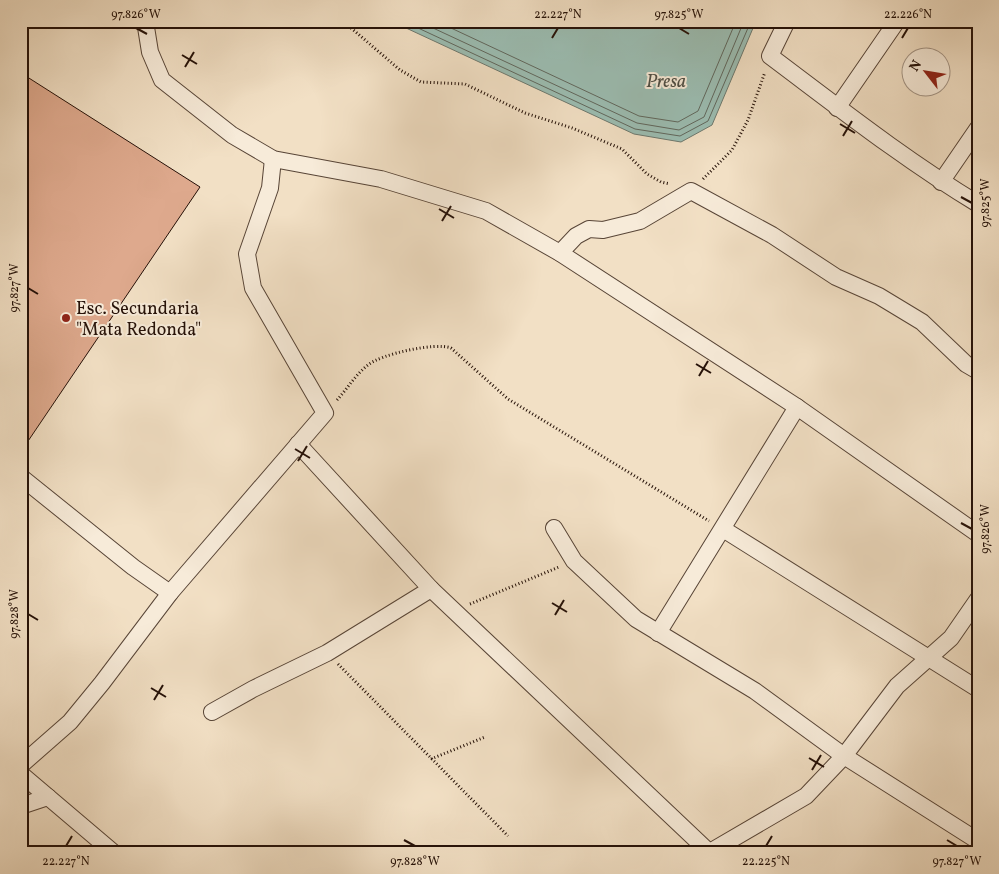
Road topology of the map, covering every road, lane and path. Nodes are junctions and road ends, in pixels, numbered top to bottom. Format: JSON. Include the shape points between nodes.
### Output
{"nodes":[{"id":1,"x":145,"y":21,"type":"edge"},
{"id":2,"x":343,"y":21,"type":"edge"},
{"id":3,"x":787,"y":21,"type":"edge"},
{"id":4,"x":897,"y":21,"type":"edge"},
{"id":5,"x":770,"y":56,"type":"junction"},
{"id":6,"x":838,"y":108,"type":"junction"},
{"id":7,"x":978,"y":128,"type":"edge"},
{"id":8,"x":273,"y":158,"type":"junction"},
{"id":9,"x":940,"y":182,"type":"junction"},
{"id":10,"x":691,"y":191,"type":"junction"},
{"id":11,"x":978,"y":204,"type":"edge"},
{"id":12,"x":560,"y":253,"type":"junction"},
{"id":13,"x":978,"y":371,"type":"edge"},
{"id":14,"x":797,"y":407,"type":"junction"},
{"id":15,"x":325,"y":413,"type":"junction"},
{"id":16,"x":298,"y":444,"type":"junction"},
{"id":17,"x":21,"y":477,"type":"edge"},
{"id":18,"x":554,"y":528,"type":"dead end"},
{"id":19,"x":723,"y":529,"type":"junction"},
{"id":20,"x":978,"y":534,"type":"edge"},
{"id":21,"x":574,"y":562,"type":"junction"},
{"id":22,"x":431,"y":589,"type":"junction"},
{"id":23,"x":170,"y":593,"type":"junction"},
{"id":24,"x":978,"y":600,"type":"edge"},
{"id":25,"x":454,"y":610,"type":"junction"},
{"id":26,"x":658,"y":633,"type":"junction"},
{"id":27,"x":327,"y":653,"type":"junction"},
{"id":28,"x":929,"y":657,"type":"junction"},
{"id":29,"x":978,"y":689,"type":"edge"},
{"id":30,"x":212,"y":712,"type":"dead end"},
{"id":31,"x":485,"y":737,"type":"dead end"},
{"id":32,"x":844,"y":756,"type":"junction"},
{"id":33,"x":431,"y":759,"type":"junction"},
{"id":34,"x":21,"y":765,"type":"edge"},
{"id":35,"x":21,"y":774,"type":"edge"},
{"id":36,"x":48,"y":797,"type":"junction"},
{"id":37,"x":21,"y":806,"type":"edge"},
{"id":38,"x":508,"y":836,"type":"dead end"},
{"id":39,"x":978,"y":841,"type":"edge"},
{"id":40,"x":710,"y":852,"type":"edge"},
{"id":41,"x":114,"y":853,"type":"edge"}],
"edges":[{"from":1,"to":8,"type":"street","via":[[150,52],[162,80],[232,135]]},
{"from":2,"to":10,"type":"path","via":[[400,70],[421,82],[465,84],[525,113],[622,149],[647,174]]},
{"from":3,"to":5,"type":"street"},
{"from":4,"to":6,"type":"street"},
{"from":5,"to":6,"type":"street"},
{"from":5,"to":10,"type":"path","via":[[748,120],[732,150]]},
{"from":6,"to":9,"type":"street"},
{"from":7,"to":9,"type":"street"},
{"from":8,"to":12,"type":"street","via":[[381,179],[486,211]]},
{"from":8,"to":15,"type":"street","via":[[270,188],[247,254],[253,288]]},
{"from":9,"to":11,"type":"street"},
{"from":10,"to":12,"type":"street","via":[[640,221],[603,230],[589,229],[576,236]]},
{"from":10,"to":13,"type":"street","via":[[772,235],[836,277],[879,296],[922,322],[966,364]]},
{"from":12,"to":14,"type":"street"},
{"from":14,"to":19,"type":"street"},
{"from":14,"to":20,"type":"street"},
{"from":15,"to":16,"type":"street"},
{"from":15,"to":19,"type":"path","via":[[369,364],[405,350],[444,345],[508,399]]},
{"from":16,"to":22,"type":"street"},
{"from":16,"to":23,"type":"street"},
{"from":17,"to":23,"type":"street"},
{"from":18,"to":21,"type":"street"},
{"from":19,"to":26,"type":"street"},
{"from":19,"to":28,"type":"street"},
{"from":21,"to":25,"type":"path"},
{"from":21,"to":26,"type":"street","via":[[636,619]]},
{"from":22,"to":25,"type":"street"},
{"from":22,"to":27,"type":"street"},
{"from":23,"to":34,"type":"street","via":[[70,722]]},
{"from":24,"to":28,"type":"street","via":[[951,638]]},
{"from":25,"to":40,"type":"street"},
{"from":26,"to":32,"type":"street","via":[[755,690]]},
{"from":27,"to":30,"type":"street"},
{"from":27,"to":33,"type":"path"},
{"from":28,"to":29,"type":"street"},
{"from":28,"to":32,"type":"street","via":[[897,686]]},
{"from":31,"to":33,"type":"path"},
{"from":32,"to":39,"type":"street"},
{"from":32,"to":40,"type":"street","via":[[806,796]]},
{"from":33,"to":38,"type":"path"},
{"from":35,"to":36,"type":"street"},
{"from":36,"to":37,"type":"street"},
{"from":36,"to":41,"type":"street"}]}
